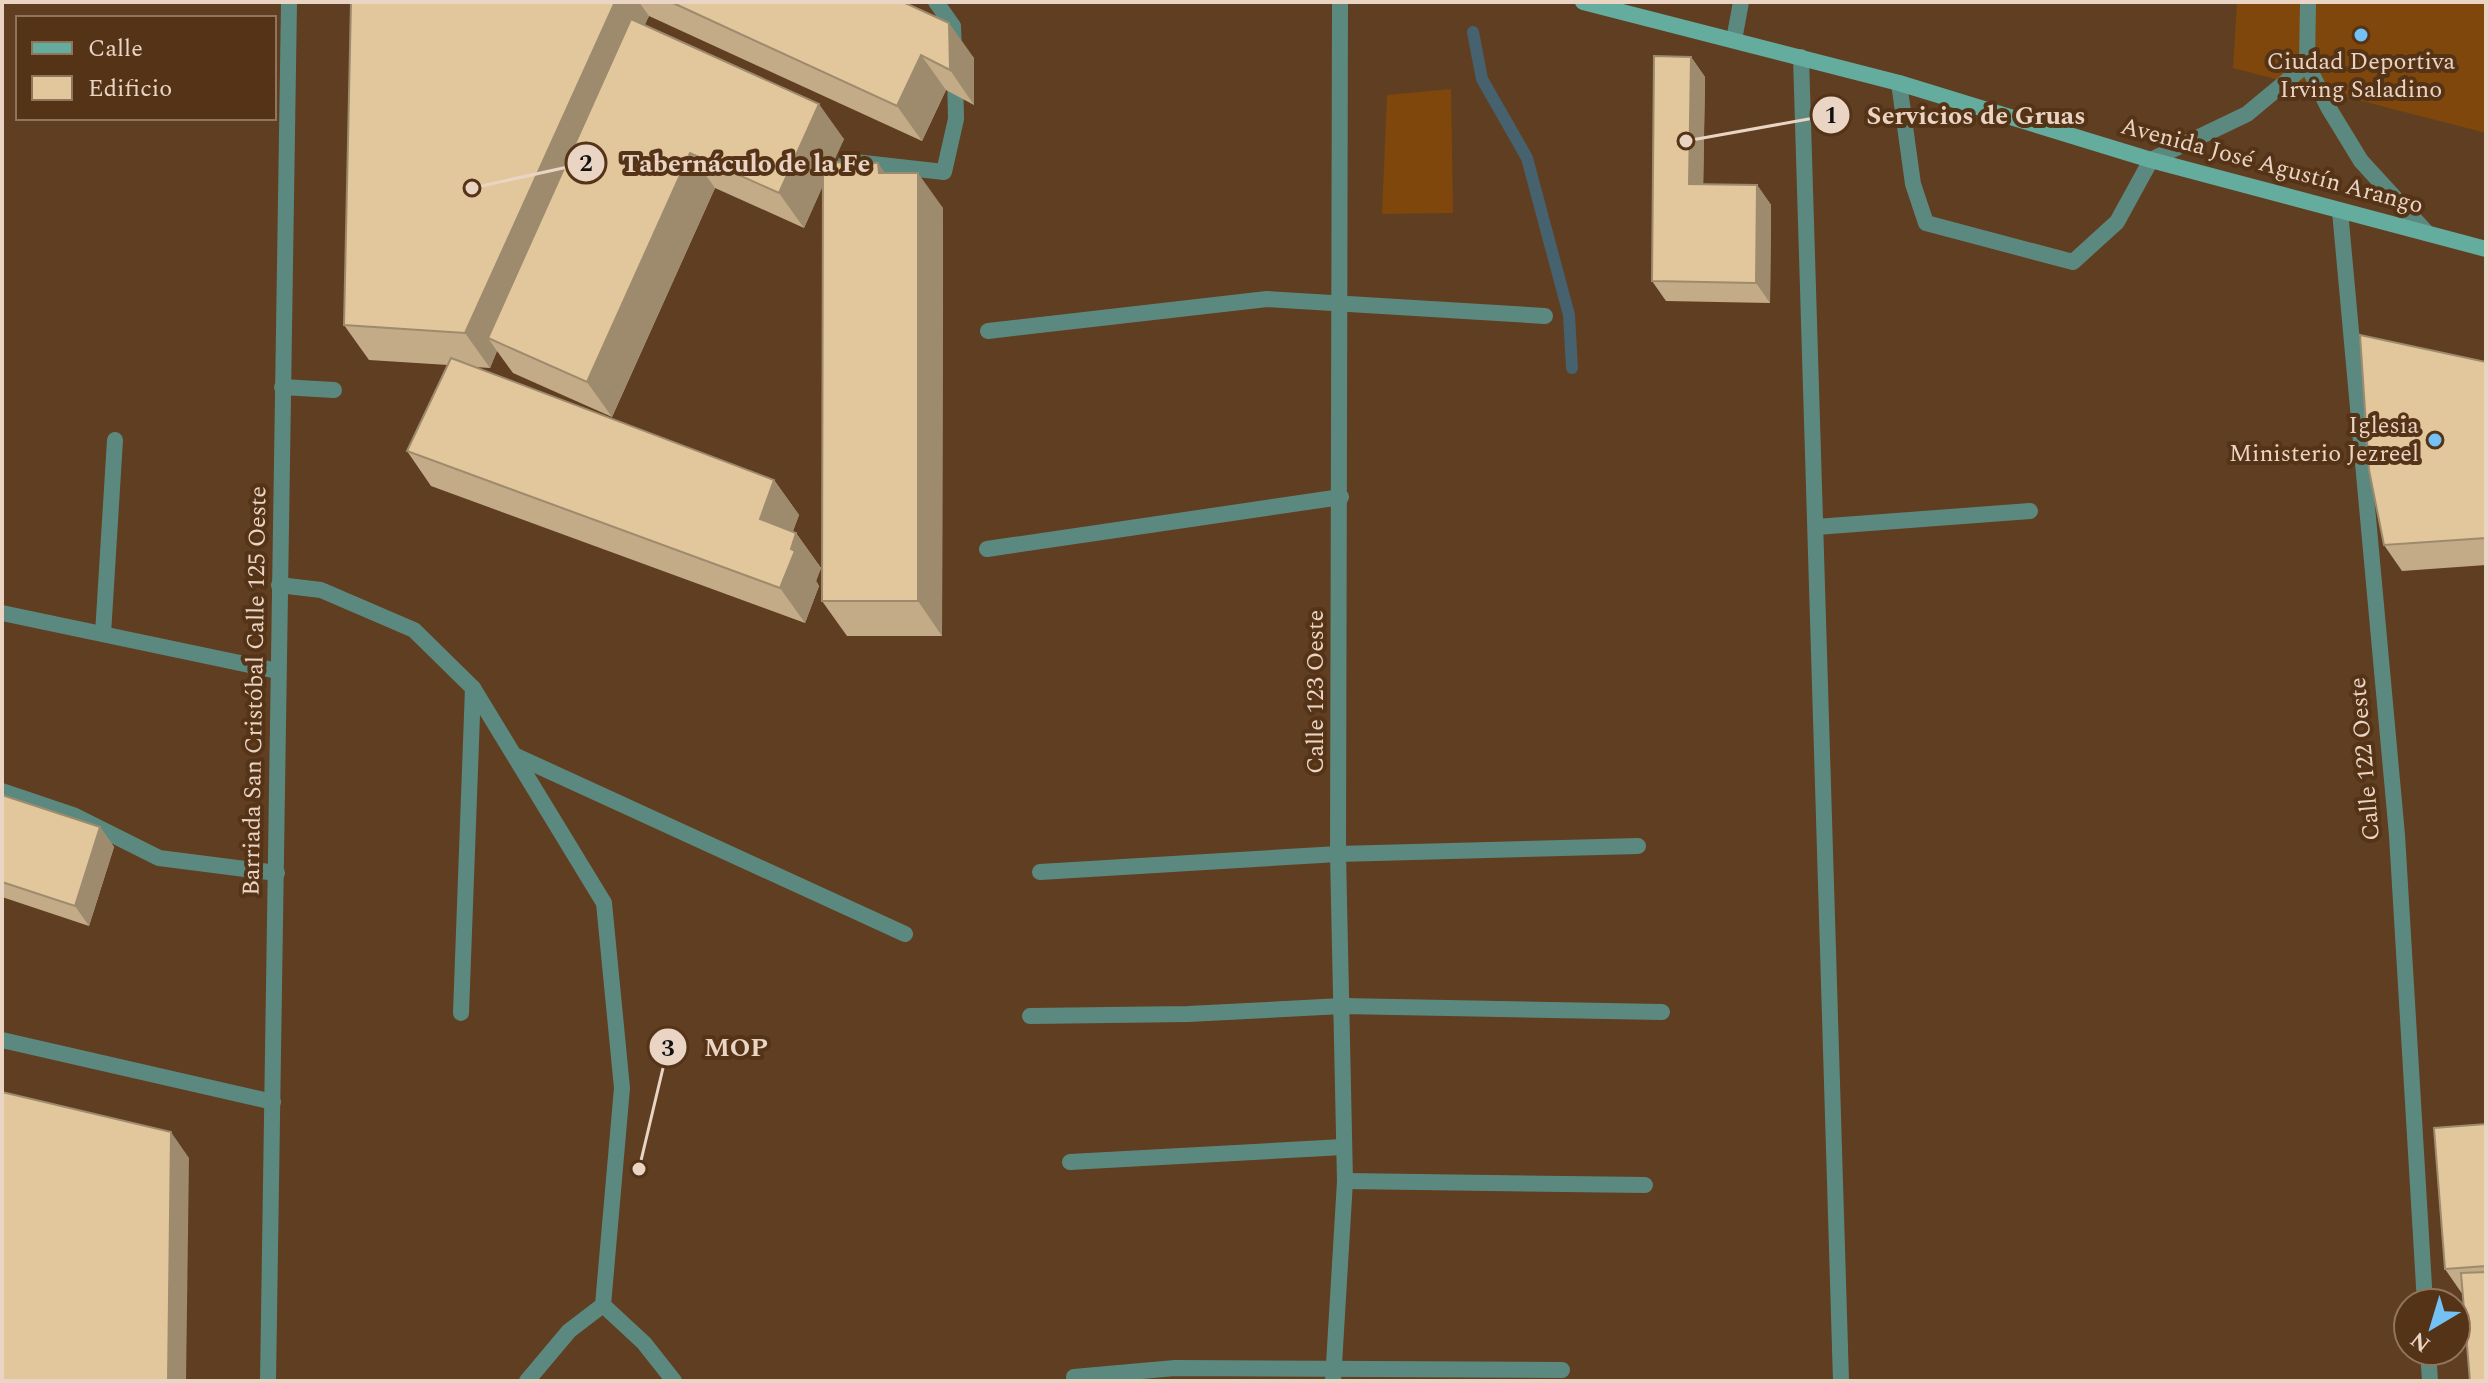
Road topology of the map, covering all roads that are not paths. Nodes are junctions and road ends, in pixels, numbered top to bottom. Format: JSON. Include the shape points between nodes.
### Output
{"nodes":[{"id":1,"x":289,"y":2,"type":"edge"},
{"id":2,"x":936,"y":2,"type":"edge"},
{"id":3,"x":1340,"y":2,"type":"edge"},
{"id":4,"x":1583,"y":2,"type":"edge"},
{"id":5,"x":1741,"y":2,"type":"edge"},
{"id":6,"x":2308,"y":2,"type":"edge"},
{"id":7,"x":1734,"y":40,"type":"junction"},
{"id":8,"x":1801,"y":57,"type":"junction"},
{"id":9,"x":2307,"y":64,"type":"junction"},
{"id":10,"x":1899,"y":83,"type":"junction"},
{"id":11,"x":2151,"y":160,"type":"junction"},
{"id":12,"x":836,"y":191,"type":"edge"},
{"id":13,"x":2340,"y":211,"type":"junction"},
{"id":14,"x":2427,"y":233,"type":"junction"},
{"id":15,"x":2486,"y":249,"type":"edge"},
{"id":16,"x":1340,"y":303,"type":"junction"},
{"id":17,"x":1545,"y":316,"type":"dead end"},
{"id":18,"x":988,"y":331,"type":"dead end"},
{"id":19,"x":282,"y":387,"type":"junction"},
{"id":20,"x":334,"y":390,"type":"dead end"},
{"id":21,"x":115,"y":440,"type":"dead end"},
{"id":22,"x":1341,"y":497,"type":"junction"},
{"id":23,"x":2030,"y":511,"type":"dead end"},
{"id":24,"x":1816,"y":527,"type":"junction"},
{"id":25,"x":987,"y":549,"type":"dead end"},
{"id":26,"x":279,"y":585,"type":"junction"},
{"id":27,"x":2,"y":613,"type":"edge"},
{"id":28,"x":103,"y":634,"type":"junction"},
{"id":29,"x":278,"y":671,"type":"junction"},
{"id":30,"x":473,"y":688,"type":"junction"},
{"id":31,"x":514,"y":755,"type":"junction"},
{"id":32,"x":2,"y":791,"type":"edge"},
{"id":33,"x":1638,"y":846,"type":"dead end"},
{"id":34,"x":1338,"y":854,"type":"junction"},
{"id":35,"x":1040,"y":872,"type":"dead end"},
{"id":36,"x":277,"y":873,"type":"junction"},
{"id":37,"x":905,"y":934,"type":"dead end"},
{"id":38,"x":1342,"y":1006,"type":"junction"},
{"id":39,"x":1662,"y":1012,"type":"dead end"},
{"id":40,"x":461,"y":1013,"type":"dead end"},
{"id":41,"x":1030,"y":1016,"type":"dead end"},
{"id":42,"x":2,"y":1040,"type":"edge"},
{"id":43,"x":273,"y":1102,"type":"junction"},
{"id":44,"x":1343,"y":1147,"type":"junction"},
{"id":45,"x":1070,"y":1162,"type":"dead end"},
{"id":46,"x":1345,"y":1181,"type":"junction"},
{"id":47,"x":1645,"y":1185,"type":"dead end"},
{"id":48,"x":2424,"y":1287,"type":"edge"},
{"id":49,"x":603,"y":1305,"type":"junction"},
{"id":50,"x":1562,"y":1370,"type":"dead end"},
{"id":51,"x":1333,"y":1375,"type":"edge"},
{"id":52,"x":1074,"y":1377,"type":"dead end"},
{"id":53,"x":268,"y":1381,"type":"edge"},
{"id":54,"x":527,"y":1381,"type":"edge"},
{"id":55,"x":674,"y":1381,"type":"edge"},
{"id":56,"x":1841,"y":1381,"type":"edge"}],
"edges":[{"from":1,"to":19,"type":"street","name":"Barriada San Cristóbal Calle 125 Oeste"},
{"from":2,"to":12,"type":"street","via":[[953,26],[956,119],[944,172],[846,161]]},
{"from":3,"to":16,"type":"street","name":"Calle 123 Oeste"},
{"from":4,"to":7,"type":"main road","name":"Avenida José Agustín Arango"},
{"from":5,"to":7,"type":"street"},
{"from":6,"to":9,"type":"street"},
{"from":7,"to":8,"type":"main road","name":"Avenida José Agustín Arango"},
{"from":8,"to":10,"type":"main road","name":"Avenida José Agustín Arango"},
{"from":8,"to":24,"type":"street"},
{"from":9,"to":11,"type":"street","via":[[2247,114]]},
{"from":9,"to":14,"type":"street","via":[[2361,161]]},
{"from":10,"to":11,"type":"main road","name":"Avenida José Agustín Arango"},
{"from":10,"to":11,"type":"street","via":[[1913,184],[1926,223],[2073,262],[2117,222]]},
{"from":11,"to":13,"type":"main road","name":"Avenida José Agustín Arango"},
{"from":13,"to":14,"type":"main road","name":"Avenida José Agustín Arango"},
{"from":13,"to":48,"type":"street","name":"Calle 122 Oeste","via":[[2397,835]]},
{"from":14,"to":15,"type":"main road","name":"Avenida José Agustín Arango"},
{"from":16,"to":17,"type":"street"},
{"from":16,"to":18,"type":"street","via":[[1267,299]]},
{"from":16,"to":22,"type":"street","name":"Calle 123 Oeste"},
{"from":19,"to":20,"type":"street"},
{"from":19,"to":26,"type":"street","name":"Barriada San Cristóbal Calle 125 Oeste"},
{"from":21,"to":28,"type":"street"},
{"from":22,"to":25,"type":"street"},
{"from":22,"to":34,"type":"street","name":"Calle 123 Oeste"},
{"from":23,"to":24,"type":"street"},
{"from":24,"to":56,"type":"street"},
{"from":26,"to":29,"type":"street","name":"Barriada San Cristóbal Calle 125 Oeste"},
{"from":26,"to":30,"type":"street","via":[[321,590],[414,630]]},
{"from":27,"to":28,"type":"street"},
{"from":28,"to":29,"type":"street"},
{"from":29,"to":36,"type":"street","name":"Barriada San Cristóbal Calle 125 Oeste"},
{"from":30,"to":31,"type":"street"},
{"from":30,"to":40,"type":"street"},
{"from":31,"to":37,"type":"street"},
{"from":31,"to":49,"type":"street","via":[[604,903],[622,1088]]},
{"from":32,"to":36,"type":"street","via":[[73,815],[159,858]]},
{"from":33,"to":34,"type":"street"},
{"from":34,"to":35,"type":"street"},
{"from":34,"to":38,"type":"street","name":"Calle 123 Oeste"},
{"from":36,"to":43,"type":"street","name":"Barriada San Cristóbal Calle 125 Oeste"},
{"from":38,"to":39,"type":"street"},
{"from":38,"to":41,"type":"street"},
{"from":38,"to":44,"type":"street","name":"Calle 123 Oeste"},
{"from":42,"to":43,"type":"street"},
{"from":43,"to":53,"type":"street","name":"Barriada San Cristóbal Calle 125 Oeste"},
{"from":44,"to":45,"type":"street"},
{"from":44,"to":46,"type":"street","name":"Calle 123 Oeste"},
{"from":46,"to":47,"type":"street"},
{"from":46,"to":51,"type":"street","name":"Calle 123 Oeste"},
{"from":49,"to":54,"type":"street","via":[[569,1331]]},
{"from":49,"to":55,"type":"street","via":[[644,1343]]},
{"from":50,"to":51,"type":"street"},
{"from":51,"to":52,"type":"street","via":[[1175,1368]]}]}
